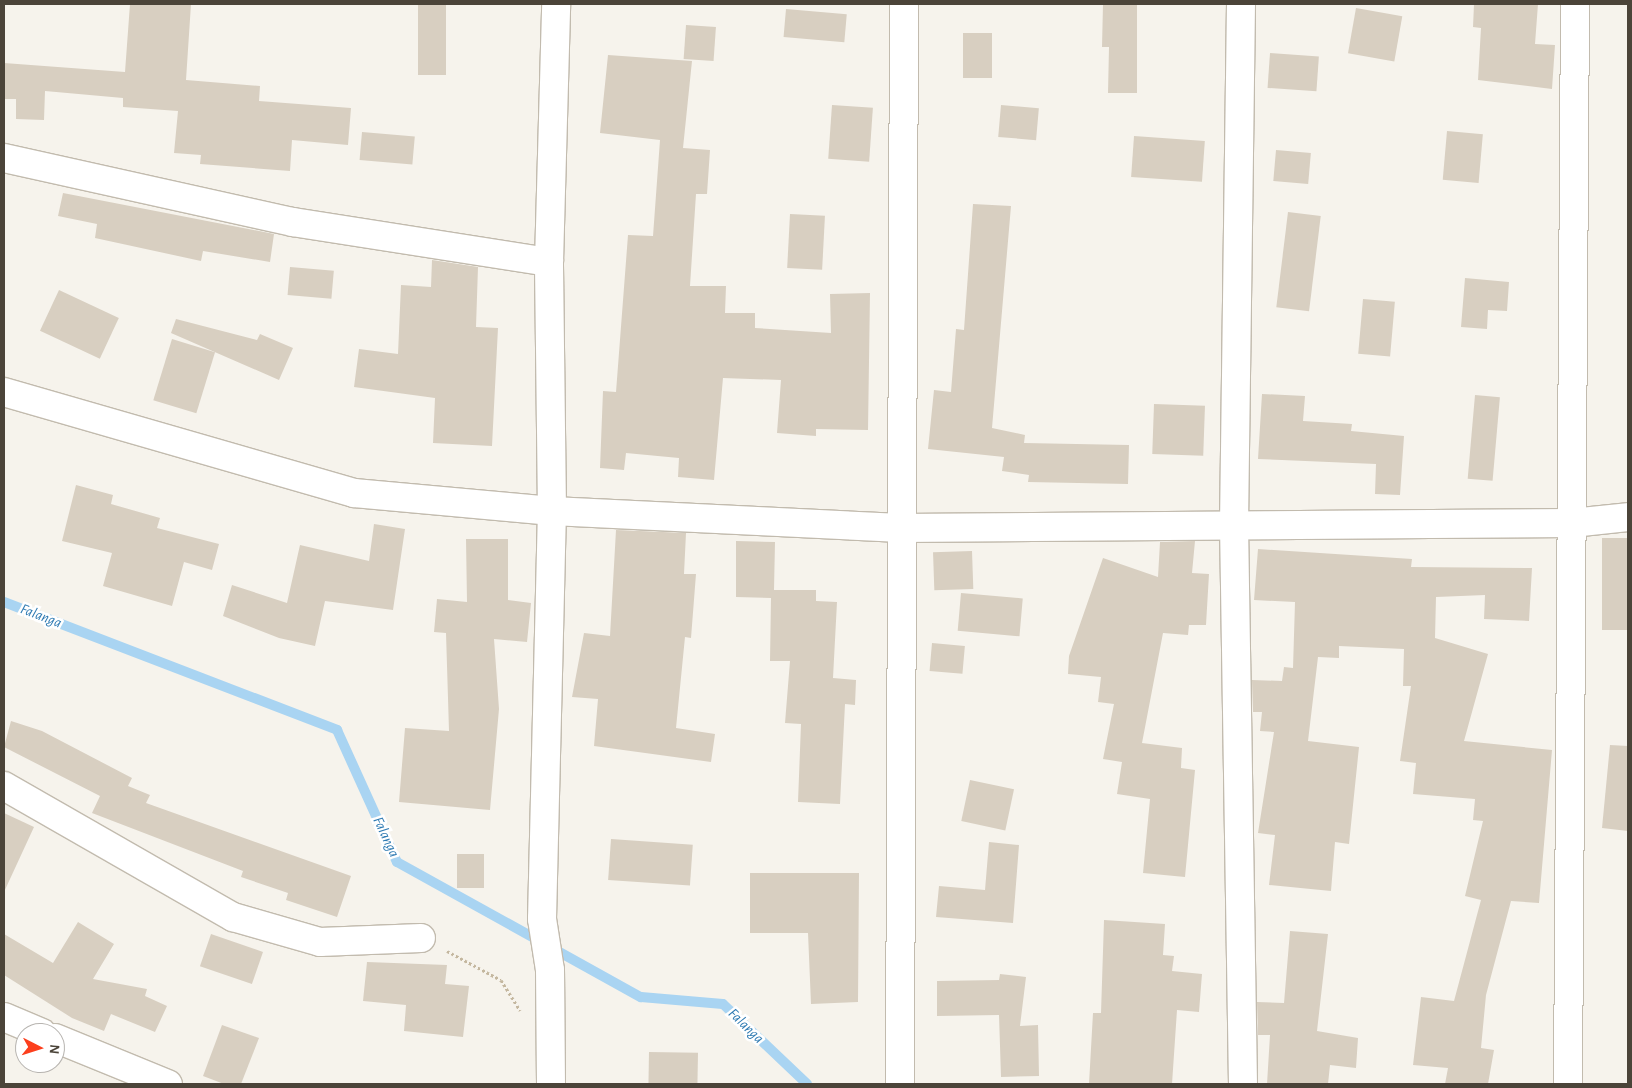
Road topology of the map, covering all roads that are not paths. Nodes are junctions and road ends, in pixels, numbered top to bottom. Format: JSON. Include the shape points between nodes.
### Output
{"nodes":[{"id":1,"x":556,"y":4,"type":"edge"},
{"id":2,"x":904,"y":4,"type":"edge"},
{"id":3,"x":1241,"y":4,"type":"edge"},
{"id":4,"x":1575,"y":4,"type":"edge"},
{"id":5,"x":4,"y":158,"type":"edge"},
{"id":6,"x":549,"y":262,"type":"junction"},
{"id":7,"x":4,"y":392,"type":"edge"},
{"id":8,"x":552,"y":511,"type":"junction"},
{"id":9,"x":1628,"y":517,"type":"edge"},
{"id":10,"x":1572,"y":523,"type":"junction"},
{"id":11,"x":1234,"y":524,"type":"junction"},
{"id":12,"x":901,"y":528,"type":"junction"},
{"id":13,"x":4,"y":786,"type":"edge"},
{"id":14,"x":422,"y":938,"type":"road end"},
{"id":15,"x":4,"y":1018,"type":"edge"},
{"id":16,"x":17,"y":1023,"type":"edge"},
{"id":17,"x":65,"y":1042,"type":"edge"},
{"id":18,"x":168,"y":1084,"type":"edge"},
{"id":19,"x":551,"y":1084,"type":"edge"},
{"id":20,"x":900,"y":1084,"type":"edge"},
{"id":21,"x":1243,"y":1084,"type":"edge"},
{"id":22,"x":1568,"y":1084,"type":"edge"}],
"edges":[{"from":1,"to":6,"type":"street"},
{"from":2,"to":12,"type":"street"},
{"from":3,"to":11,"type":"street"},
{"from":4,"to":10,"type":"street"},
{"from":5,"to":6,"type":"street","via":[[293,222]]},
{"from":6,"to":8,"type":"street"},
{"from":7,"to":8,"type":"street","via":[[354,493]]},
{"from":8,"to":12,"type":"street"},
{"from":8,"to":19,"type":"street","via":[[542,919],[550,970]]},
{"from":9,"to":10,"type":"street"},
{"from":10,"to":11,"type":"street"},
{"from":10,"to":22,"type":"street"},
{"from":11,"to":12,"type":"street"},
{"from":11,"to":21,"type":"street"},
{"from":12,"to":20,"type":"street"},
{"from":13,"to":14,"type":"street","via":[[233,917],[320,942]]},
{"from":15,"to":16,"type":"street"},
{"from":17,"to":18,"type":"street"}]}
